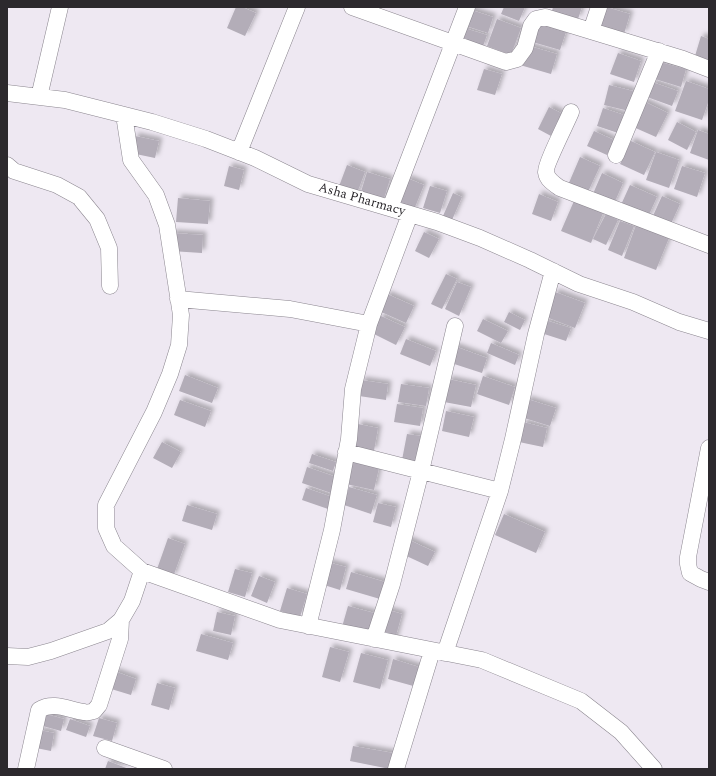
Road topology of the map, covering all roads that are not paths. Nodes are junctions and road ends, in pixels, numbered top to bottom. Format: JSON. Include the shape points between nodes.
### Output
{"nodes":[{"id":1,"x":60,"y":7,"type":"edge"},
{"id":2,"x":297,"y":7,"type":"edge"},
{"id":3,"x":352,"y":7,"type":"edge"},
{"id":4,"x":468,"y":7,"type":"edge"},
{"id":5,"x":598,"y":7,"type":"edge"},
{"id":6,"x":591,"y":31,"type":"junction"},
{"id":7,"x":453,"y":44,"type":"junction"},
{"id":8,"x":659,"y":51,"type":"junction"},
{"id":9,"x":709,"y":69,"type":"edge"},
{"id":10,"x":7,"y":93,"type":"edge"},
{"id":11,"x":39,"y":97,"type":"junction"},
{"id":12,"x":571,"y":112,"type":"dead end"},
{"id":13,"x":124,"y":115,"type":"junction"},
{"id":14,"x":239,"y":152,"type":"junction"},
{"id":15,"x":616,"y":155,"type":"dead end"},
{"id":16,"x":9,"y":168,"type":"edge"},
{"id":17,"x":390,"y":208,"type":"junction"},
{"id":18,"x":410,"y":214,"type":"junction"},
{"id":19,"x":709,"y":245,"type":"edge"},
{"id":20,"x":553,"y":271,"type":"junction"},
{"id":21,"x":110,"y":286,"type":"dead end"},
{"id":22,"x":178,"y":299,"type":"junction"},
{"id":23,"x":369,"y":324,"type":"junction"},
{"id":24,"x":455,"y":326,"type":"dead end"},
{"id":25,"x":709,"y":332,"type":"edge"},
{"id":26,"x":709,"y":448,"type":"edge"},
{"id":27,"x":346,"y":452,"type":"junction"},
{"id":28,"x":421,"y":471,"type":"junction"},
{"id":29,"x":500,"y":491,"type":"junction"},
{"id":30,"x":142,"y":571,"type":"junction"},
{"id":31,"x":709,"y":582,"type":"edge"},
{"id":32,"x":121,"y":620,"type":"junction"},
{"id":33,"x":308,"y":626,"type":"junction"},
{"id":34,"x":374,"y":639,"type":"junction"},
{"id":35,"x":439,"y":652,"type":"junction"},
{"id":36,"x":7,"y":656,"type":"edge"},
{"id":37,"x":105,"y":748,"type":"dead end"},
{"id":38,"x":26,"y":769,"type":"edge"},
{"id":39,"x":164,"y":769,"type":"edge"},
{"id":40,"x":396,"y":769,"type":"edge"},
{"id":41,"x":654,"y":769,"type":"edge"}],
"edges":[{"from":1,"to":11,"type":"street"},
{"from":2,"to":14,"type":"street"},
{"from":3,"to":7,"type":"street"},
{"from":4,"to":7,"type":"street"},
{"from":5,"to":6,"type":"street"},
{"from":6,"to":7,"type":"street","via":[[545,17],[536,19],[531,26],[525,48],[517,60],[506,62]]},
{"from":6,"to":8,"type":"street"},
{"from":7,"to":17,"type":"street"},
{"from":8,"to":9,"type":"street"},
{"from":8,"to":15,"type":"street"},
{"from":10,"to":11,"type":"street","name":"Asha Pharmacy"},
{"from":11,"to":13,"type":"street","name":"Asha Pharmacy","via":[[65,100]]},
{"from":12,"to":19,"type":"street","via":[[546,171],[549,180],[560,188]]},
{"from":13,"to":14,"type":"street","name":"Asha Pharmacy"},
{"from":13,"to":22,"type":"street","via":[[131,160],[156,195],[167,225]]},
{"from":14,"to":17,"type":"street","name":"Asha Pharmacy","via":[[308,184]]},
{"from":16,"to":21,"type":"street","via":[[57,185],[79,197],[97,219],[109,248]]},
{"from":17,"to":18,"type":"street","name":"Asha Pharmacy"},
{"from":18,"to":20,"type":"street","name":"Asha Pharmacy","via":[[480,238]]},
{"from":18,"to":23,"type":"street"},
{"from":20,"to":25,"type":"street","name":"Asha Pharmacy","via":[[579,284]]},
{"from":20,"to":29,"type":"street"},
{"from":22,"to":23,"type":"street","via":[[290,309]]},
{"from":22,"to":30,"type":"street","via":[[181,315],[179,345],[170,374],[154,412],[106,505],[106,528],[114,546]]},
{"from":23,"to":27,"type":"street","via":[[353,389]]},
{"from":24,"to":28,"type":"street"},
{"from":26,"to":31,"type":"street","via":[[688,557],[690,573]]},
{"from":27,"to":28,"type":"street"},
{"from":27,"to":33,"type":"street","via":[[332,530]]},
{"from":28,"to":29,"type":"street"},
{"from":28,"to":34,"type":"street","via":[[392,584]]},
{"from":29,"to":35,"type":"street"},
{"from":30,"to":32,"type":"street","via":[[132,601]]},
{"from":30,"to":33,"type":"street","via":[[280,620]]},
{"from":32,"to":36,"type":"street","via":[[108,631],[51,651],[28,657]]},
{"from":32,"to":38,"type":"street","via":[[120,639],[99,705],[94,711],[86,713],[53,706],[44,706],[39,710]]},
{"from":33,"to":34,"type":"street"},
{"from":34,"to":35,"type":"street"},
{"from":35,"to":40,"type":"street"},
{"from":35,"to":41,"type":"street","via":[[482,660],[581,701],[621,732]]},
{"from":37,"to":39,"type":"street"}]}
